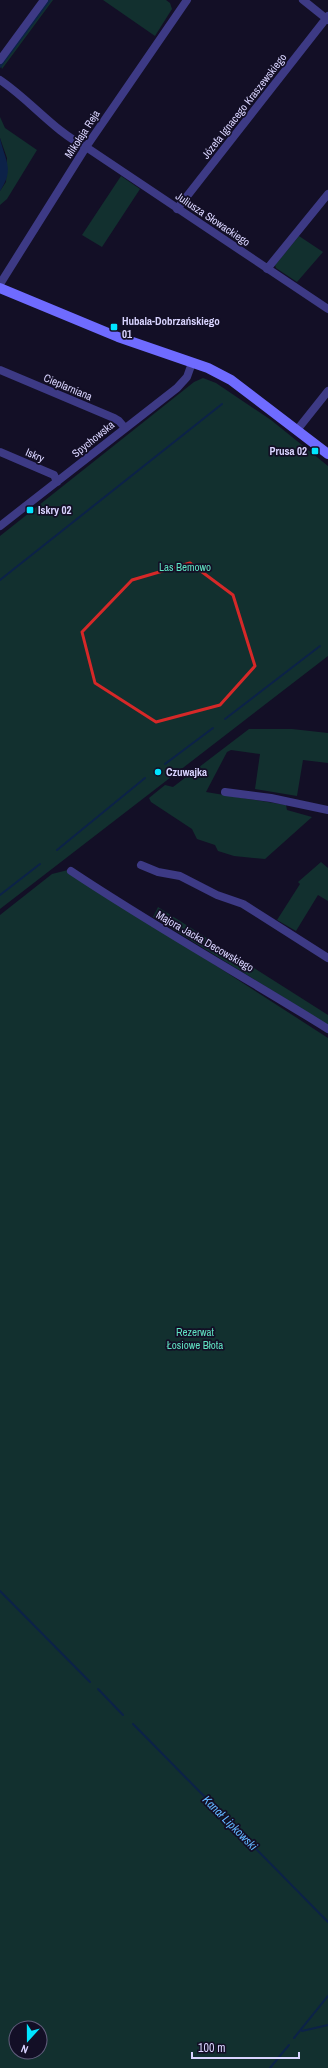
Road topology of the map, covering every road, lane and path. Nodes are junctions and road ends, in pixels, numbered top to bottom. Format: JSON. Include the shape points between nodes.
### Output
{"nodes":[{"id":1,"x":44,"y":0,"type":"edge"},
{"id":2,"x":186,"y":0,"type":"edge"},
{"id":3,"x":304,"y":0,"type":"edge"},
{"id":4,"x":327,"y":19,"type":"edge"},
{"id":5,"x":0,"y":60,"type":"edge"},
{"id":6,"x":0,"y":80,"type":"edge"},
{"id":7,"x":86,"y":147,"type":"junction"},
{"id":8,"x":328,"y":194,"type":"edge"},
{"id":9,"x":177,"y":209,"type":"junction"},
{"id":10,"x":267,"y":269,"type":"junction"},
{"id":11,"x":0,"y":284,"type":"edge"},
{"id":12,"x":0,"y":288,"type":"edge"},
{"id":13,"x":328,"y":309,"type":"edge"},
{"id":14,"x":192,"y":363,"type":"junction"},
{"id":15,"x":0,"y":370,"type":"edge"},
{"id":16,"x":328,"y":391,"type":"edge"},
{"id":17,"x":125,"y":428,"type":"junction"},
{"id":18,"x":297,"y":430,"type":"junction"},
{"id":19,"x":0,"y":452,"type":"edge"},
{"id":20,"x":328,"y":454,"type":"edge"},
{"id":21,"x":57,"y":482,"type":"junction"},
{"id":22,"x":0,"y":526,"type":"edge"},
{"id":23,"x":225,"y":792,"type":"dead end"},
{"id":24,"x":328,"y":810,"type":"edge"},
{"id":25,"x":141,"y":865,"type":"dead end"},
{"id":26,"x":71,"y":871,"type":"dead end"},
{"id":27,"x":328,"y":958,"type":"edge"},
{"id":28,"x":328,"y":1029,"type":"edge"}],
"edges":[{"from":1,"to":5,"type":"street"},
{"from":2,"to":7,"type":"street","name":"Mikołaja Reja"},
{"from":3,"to":4,"type":"street"},
{"from":4,"to":9,"type":"street","name":"Józefa Ignacego Kraszewskiego"},
{"from":6,"to":7,"type":"street","name":"Juliusza Słowackiego","via":[[64,134]]},
{"from":7,"to":9,"type":"street","name":"Juliusza Słowackiego"},
{"from":7,"to":11,"type":"street","name":"Mikołaja Reja"},
{"from":8,"to":10,"type":"street"},
{"from":9,"to":10,"type":"street","name":"Juliusza Słowackiego"},
{"from":10,"to":13,"type":"street","name":"Juliusza Słowackiego"},
{"from":12,"to":14,"type":"street","via":[[131,343]]},
{"from":14,"to":17,"type":"street","name":"Spychowska","via":[[183,383]]},
{"from":14,"to":18,"type":"street","via":[[231,380]]},
{"from":15,"to":17,"type":"street","name":"Cieplarniana","via":[[114,418]]},
{"from":16,"to":18,"type":"street"},
{"from":17,"to":21,"type":"street","name":"Spychowska"},
{"from":18,"to":20,"type":"street"},
{"from":19,"to":21,"type":"street","name":"Iskry","via":[[54,475]]},
{"from":21,"to":22,"type":"street","name":"Spychowska"},
{"from":23,"to":24,"type":"street","via":[[271,798]]},
{"from":25,"to":27,"type":"street","via":[[158,872],[180,876],[216,895],[243,904]]},
{"from":26,"to":28,"type":"street","name":"Majora Jacka Decowskiego","via":[[117,902]]}]}
